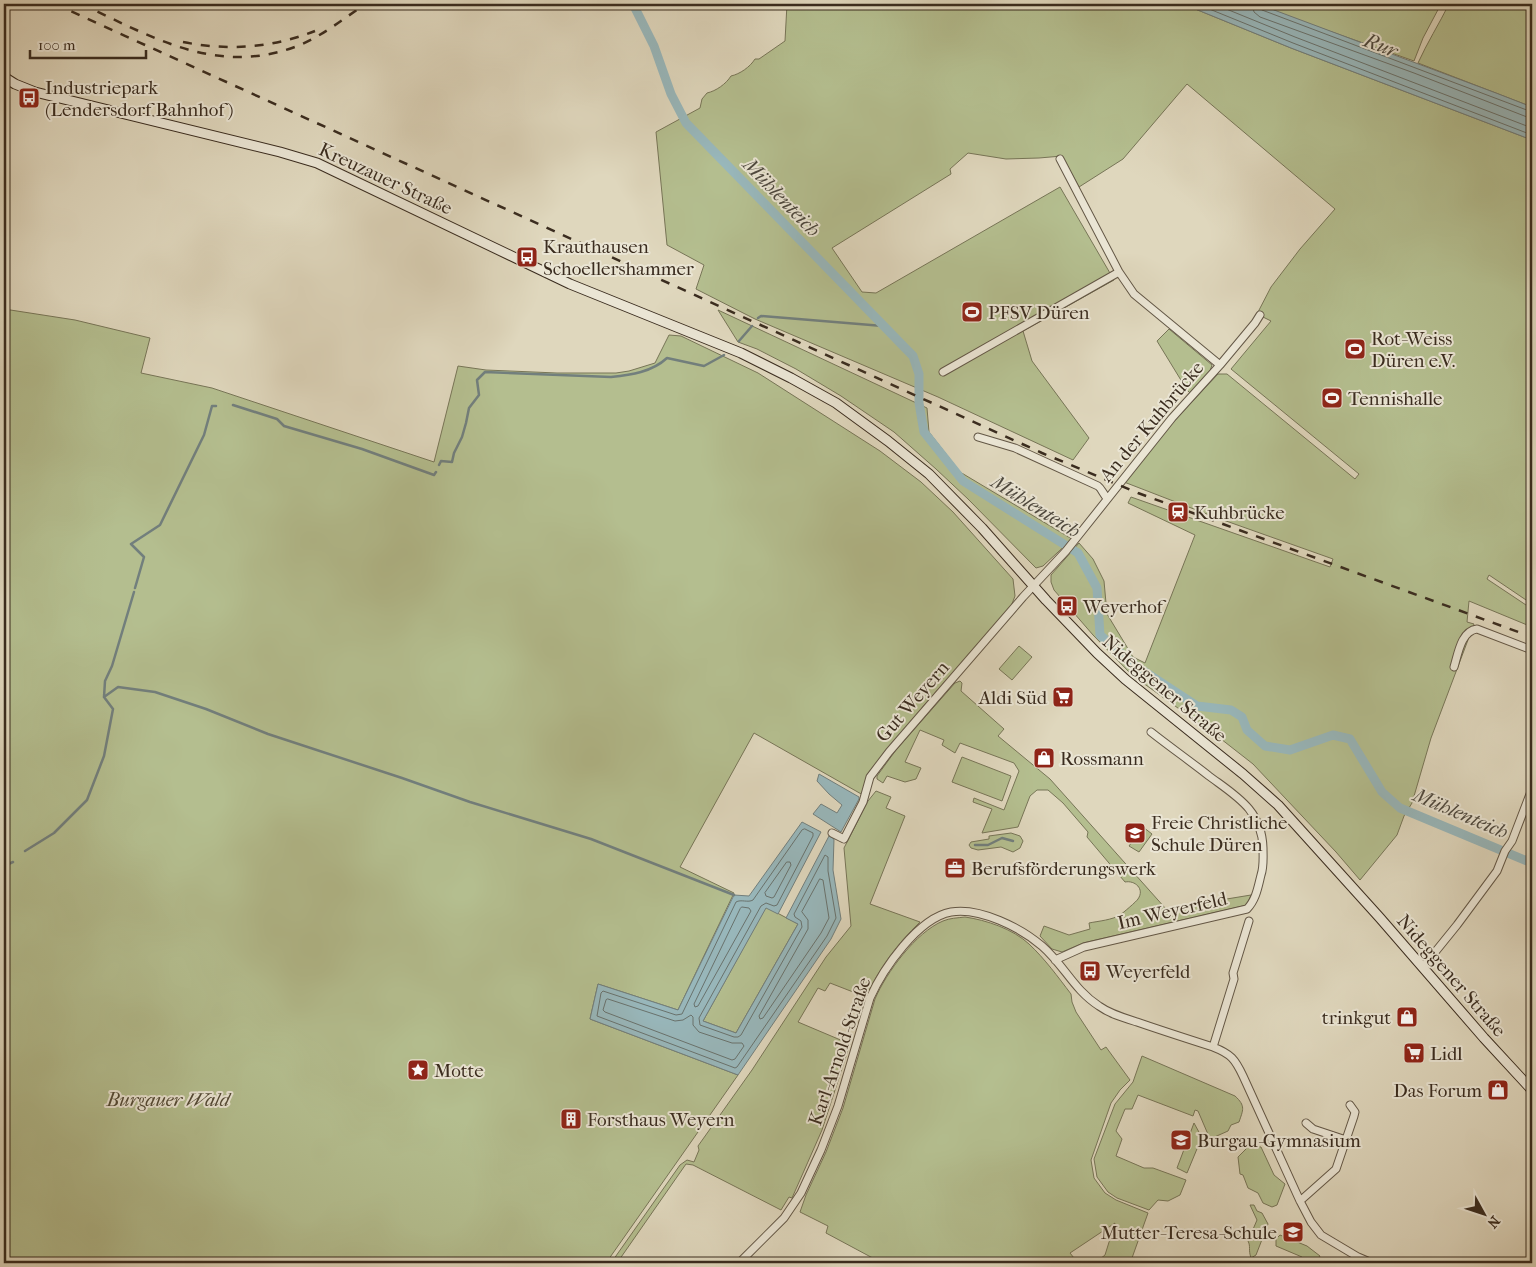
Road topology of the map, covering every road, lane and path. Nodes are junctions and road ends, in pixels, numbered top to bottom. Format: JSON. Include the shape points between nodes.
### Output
{"nodes":[{"id":1,"x":4,"y":77,"type":"edge"},
{"id":2,"x":1060,"y":159,"type":"dead end"},
{"id":3,"x":1119,"y":272,"type":"junction"},
{"id":4,"x":1260,"y":315,"type":"dead end"},
{"id":5,"x":741,"y":353,"type":"joint"},
{"id":6,"x":1220,"y":365,"type":"junction"},
{"id":7,"x":943,"y":372,"type":"dead end"},
{"id":8,"x":978,"y":436,"type":"dead end"},
{"id":9,"x":1108,"y":498,"type":"junction"},
{"id":10,"x":1033,"y":585,"type":"junction"},
{"id":11,"x":1532,"y":650,"type":"edge"},
{"id":12,"x":1454,"y":667,"type":"dead end"},
{"id":13,"x":1151,"y":732,"type":"dead end"},
{"id":14,"x":1532,"y":789,"type":"edge"},
{"id":15,"x":832,"y":833,"type":"dead end"},
{"id":16,"x":1249,"y":921,"type":"dead end"},
{"id":17,"x":1055,"y":960,"type":"junction"},
{"id":18,"x":1422,"y":967,"type":"junction"},
{"id":19,"x":1213,"y":1047,"type":"junction"},
{"id":20,"x":1532,"y":1090,"type":"edge"},
{"id":21,"x":1350,"y":1105,"type":"dead end"},
{"id":22,"x":1306,"y":1124,"type":"dead end"},
{"id":23,"x":1346,"y":1140,"type":"junction"},
{"id":24,"x":1300,"y":1201,"type":"junction"},
{"id":25,"x":739,"y":1263,"type":"edge"},
{"id":26,"x":1372,"y":1263,"type":"edge"}],
"edges":[{"from":1,"to":5,"type":"main road","name":"Kreuzauer Straße","via":[[34,92],[317,163],[570,284]]},
{"from":2,"to":3,"type":"street","name":"An der Kuhbrücke"},
{"from":3,"to":6,"type":"street","name":"An der Kuhbrücke","via":[[1134,294]]},
{"from":3,"to":7,"type":"street"},
{"from":4,"to":6,"type":"street","name":"An der Kuhbrücke"},
{"from":5,"to":10,"type":"main road","name":"Nideggener Straße","via":[[836,403],[888,441],[929,474]]},
{"from":6,"to":9,"type":"street","name":"An der Kuhbrücke","via":[[1172,418]]},
{"from":8,"to":9,"type":"street","name":"An der Kuhbrücke","via":[[1015,448],[1098,486]]},
{"from":9,"to":10,"type":"street","name":"An der Kuhbrücke","via":[[1076,540]]},
{"from":10,"to":15,"type":"street","name":"Gut Weyern","via":[[870,776],[863,802],[844,839]]},
{"from":10,"to":18,"type":"main road","name":"Nideggener Straße","via":[[1076,633],[1125,679],[1278,805]]},
{"from":11,"to":12,"type":"street","via":[[1477,629],[1466,634]]},
{"from":13,"to":17,"type":"street","name":"Im Weyerfeld","via":[[1240,799],[1255,817],[1263,840],[1264,866],[1255,896],[1247,909],[1084,947]]},
{"from":14,"to":18,"type":"street","via":[[1497,871]]},
{"from":16,"to":19,"type":"street"},
{"from":17,"to":19,"type":"street","name":"Karl-Arnold-Straße","via":[[1080,991],[1109,1012]]},
{"from":17,"to":25,"type":"street","name":"Karl-Arnold-Straße","via":[[1032,938],[1017,929],[964,910],[937,918],[906,942],[873,992],[829,1130],[796,1201],[784,1218]]},
{"from":18,"to":20,"type":"main road","name":"Nideggener Straße"},
{"from":19,"to":24,"type":"street","name":"Karl-Arnold-Straße","via":[[1226,1052],[1237,1064]]},
{"from":21,"to":23,"type":"street","via":[[1354,1116]]},
{"from":22,"to":23,"type":"street"},
{"from":23,"to":24,"type":"street","via":[[1336,1169]]},
{"from":24,"to":26,"type":"street","name":"Karl-Arnold-Straße","via":[[1322,1235]]}]}
